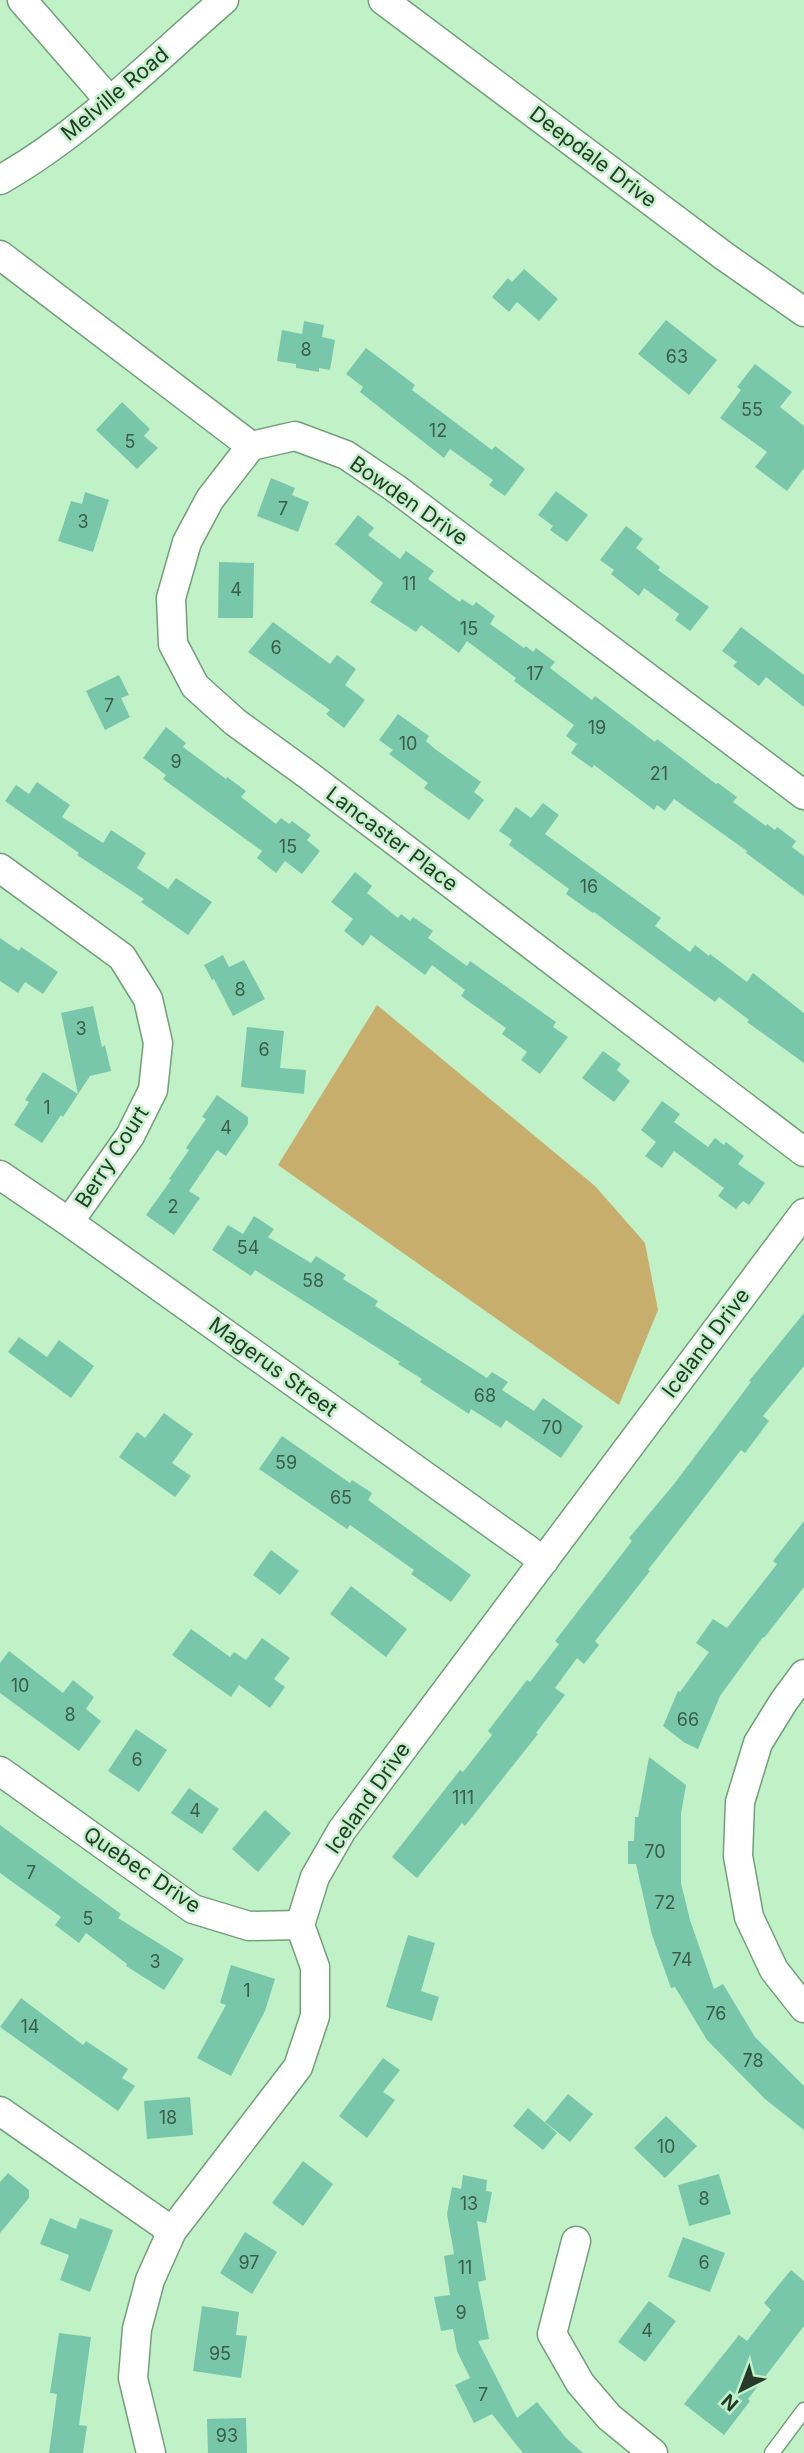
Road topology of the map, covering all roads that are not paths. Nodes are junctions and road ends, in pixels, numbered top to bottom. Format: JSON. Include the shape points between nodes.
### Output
{"nodes":[{"id":1,"x":22,"y":0,"type":"edge"},
{"id":2,"x":224,"y":0,"type":"edge"},
{"id":3,"x":383,"y":0,"type":"edge"},
{"id":4,"x":109,"y":100,"type":"junction"},
{"id":5,"x":0,"y":180,"type":"edge"},
{"id":6,"x":0,"y":255,"type":"edge"},
{"id":7,"x":804,"y":312,"type":"edge"},
{"id":8,"x":251,"y":446,"type":"junction"},
{"id":9,"x":804,"y":795,"type":"edge"},
{"id":10,"x":0,"y":868,"type":"edge"},
{"id":11,"x":804,"y":1152,"type":"edge"},
{"id":12,"x":0,"y":1175,"type":"edge"},
{"id":13,"x":804,"y":1213,"type":"edge"},
{"id":14,"x":69,"y":1222,"type":"junction"},
{"id":15,"x":544,"y":1561,"type":"junction"},
{"id":16,"x":804,"y":1674,"type":"edge"},
{"id":17,"x":0,"y":1771,"type":"edge"},
{"id":18,"x":300,"y":1925,"type":"junction"},
{"id":19,"x":804,"y":2008,"type":"edge"},
{"id":20,"x":0,"y":2111,"type":"edge"},
{"id":21,"x":172,"y":2231,"type":"junction"},
{"id":22,"x":576,"y":2241,"type":"dead end"},
{"id":23,"x":804,"y":2410,"type":"edge"},
{"id":24,"x":151,"y":2453,"type":"edge"},
{"id":25,"x":653,"y":2453,"type":"edge"},
{"id":26,"x":772,"y":2453,"type":"edge"}],
"edges":[{"from":1,"to":4,"type":"street"},
{"from":2,"to":4,"type":"street","name":"Melville Road"},
{"from":3,"to":7,"type":"street","name":"Deepdale Drive"},
{"from":4,"to":5,"type":"street","name":"Melville Road","via":[[36,159]]},
{"from":6,"to":8,"type":"street"},
{"from":8,"to":9,"type":"street","name":"Bowden Drive","via":[[295,436],[346,456],[396,488]]},
{"from":8,"to":11,"type":"street","name":"Lancaster Place","via":[[209,499],[187,542],[170,598],[173,644],[195,686],[235,722]]},
{"from":10,"to":14,"type":"street","name":"Berry Court","via":[[122,957],[148,999],[158,1043],[153,1090],[130,1136]]},
{"from":12,"to":14,"type":"street","name":"Magerus Street"},
{"from":13,"to":15,"type":"street","name":"Iceland Drive"},
{"from":14,"to":15,"type":"street","name":"Magerus Street"},
{"from":15,"to":18,"type":"street","name":"Iceland Drive","via":[[342,1830],[315,1877]]},
{"from":16,"to":19,"type":"street","via":[[758,1743],[740,1802],[738,1856],[749,1917],[774,1969]]},
{"from":17,"to":18,"type":"street","name":"Quebec Drive","via":[[193,1909],[249,1926]]},
{"from":18,"to":21,"type":"street","via":[[315,1967],[315,2016],[298,2067]]},
{"from":20,"to":21,"type":"street"},
{"from":21,"to":24,"type":"street","via":[[150,2280],[137,2329],[133,2378]]},
{"from":22,"to":25,"type":"street","via":[[552,2334],[580,2383],[609,2417]]},
{"from":23,"to":26,"type":"lane"}]}
